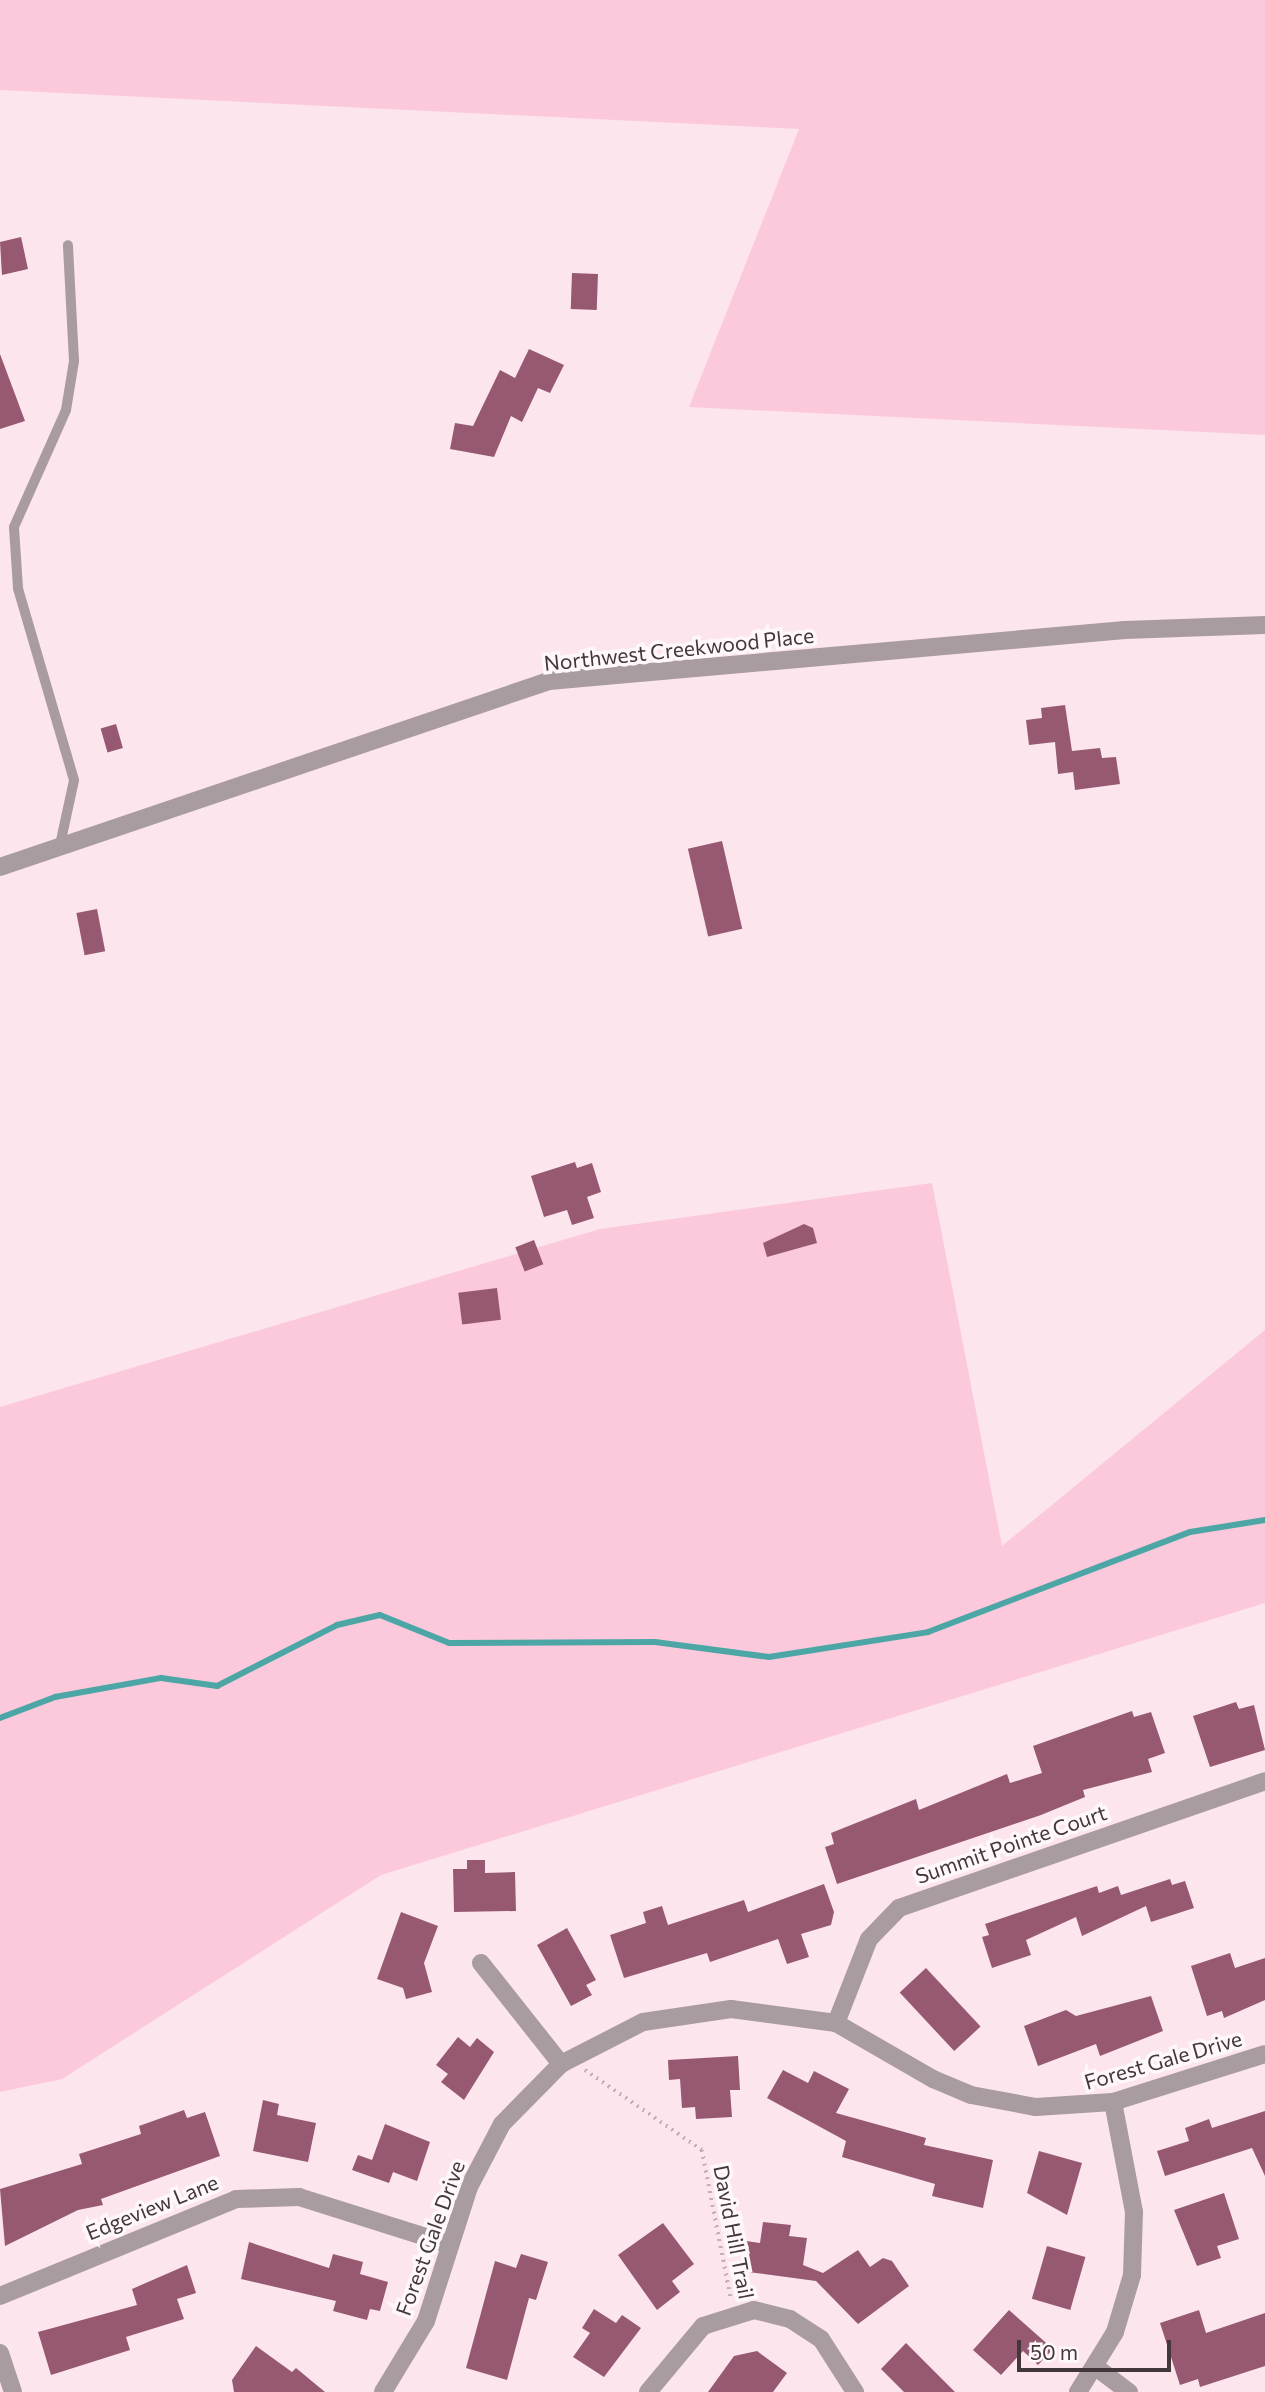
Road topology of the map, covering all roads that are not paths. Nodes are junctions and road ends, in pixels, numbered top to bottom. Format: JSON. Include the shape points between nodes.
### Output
{"nodes":[{"id":1,"x":68,"y":245,"type":"dead end"},
{"id":2,"x":1265,"y":625,"type":"edge"},
{"id":3,"x":60,"y":845,"type":"junction"},
{"id":4,"x":0,"y":867,"type":"edge"},
{"id":5,"x":1265,"y":1782,"type":"edge"},
{"id":6,"x":481,"y":1963,"type":"dead end"},
{"id":7,"x":836,"y":2023,"type":"junction"},
{"id":8,"x":1265,"y":2054,"type":"edge"},
{"id":9,"x":566,"y":2060,"type":"junction"},
{"id":10,"x":1113,"y":2102,"type":"junction"},
{"id":11,"x":448,"y":2244,"type":"junction"},
{"id":12,"x":0,"y":2296,"type":"edge"},
{"id":13,"x":0,"y":2353,"type":"edge"},
{"id":14,"x":1097,"y":2368,"type":"junction"},
{"id":15,"x":13,"y":2392,"type":"edge"},
{"id":16,"x":383,"y":2392,"type":"edge"},
{"id":17,"x":648,"y":2392,"type":"edge"},
{"id":18,"x":855,"y":2392,"type":"edge"},
{"id":19,"x":1078,"y":2392,"type":"edge"},
{"id":20,"x":1129,"y":2392,"type":"edge"}],
"edges":[{"from":1,"to":3,"type":"lane","via":[[74,361],[66,410],[14,527],[18,588],[74,780]]},
{"from":2,"to":3,"type":"street","name":"Northwest Creekwood Place","via":[[1125,630],[549,681]]},
{"from":3,"to":4,"type":"street","name":"Northwest Creekwood Place"},
{"from":5,"to":7,"type":"street","name":"Summit Pointe Court","via":[[900,1909],[869,1939]]},
{"from":6,"to":9,"type":"street"},
{"from":7,"to":9,"type":"street","name":"Forest Gale Drive","via":[[762,2010],[705,2010],[643,2022]]},
{"from":7,"to":10,"type":"street","name":"Forest Gale Drive","via":[[971,2095],[1036,2107]]},
{"from":8,"to":10,"type":"street","name":"Forest Gale Drive"},
{"from":9,"to":11,"type":"street","name":"Forest Gale Drive","via":[[502,2124]]},
{"from":10,"to":14,"type":"street","via":[[1135,2244],[1125,2305]]},
{"from":11,"to":12,"type":"street","name":"Edgeview Lane","via":[[299,2197],[236,2199]]},
{"from":11,"to":16,"type":"street","name":"Forest Gale Drive","via":[[426,2321]]},
{"from":13,"to":15,"type":"street"},
{"from":14,"to":19,"type":"street"},
{"from":14,"to":20,"type":"street"},
{"from":17,"to":18,"type":"street","via":[[689,2338],[734,2314],[772,2314],[810,2332],[833,2353]]}]}
